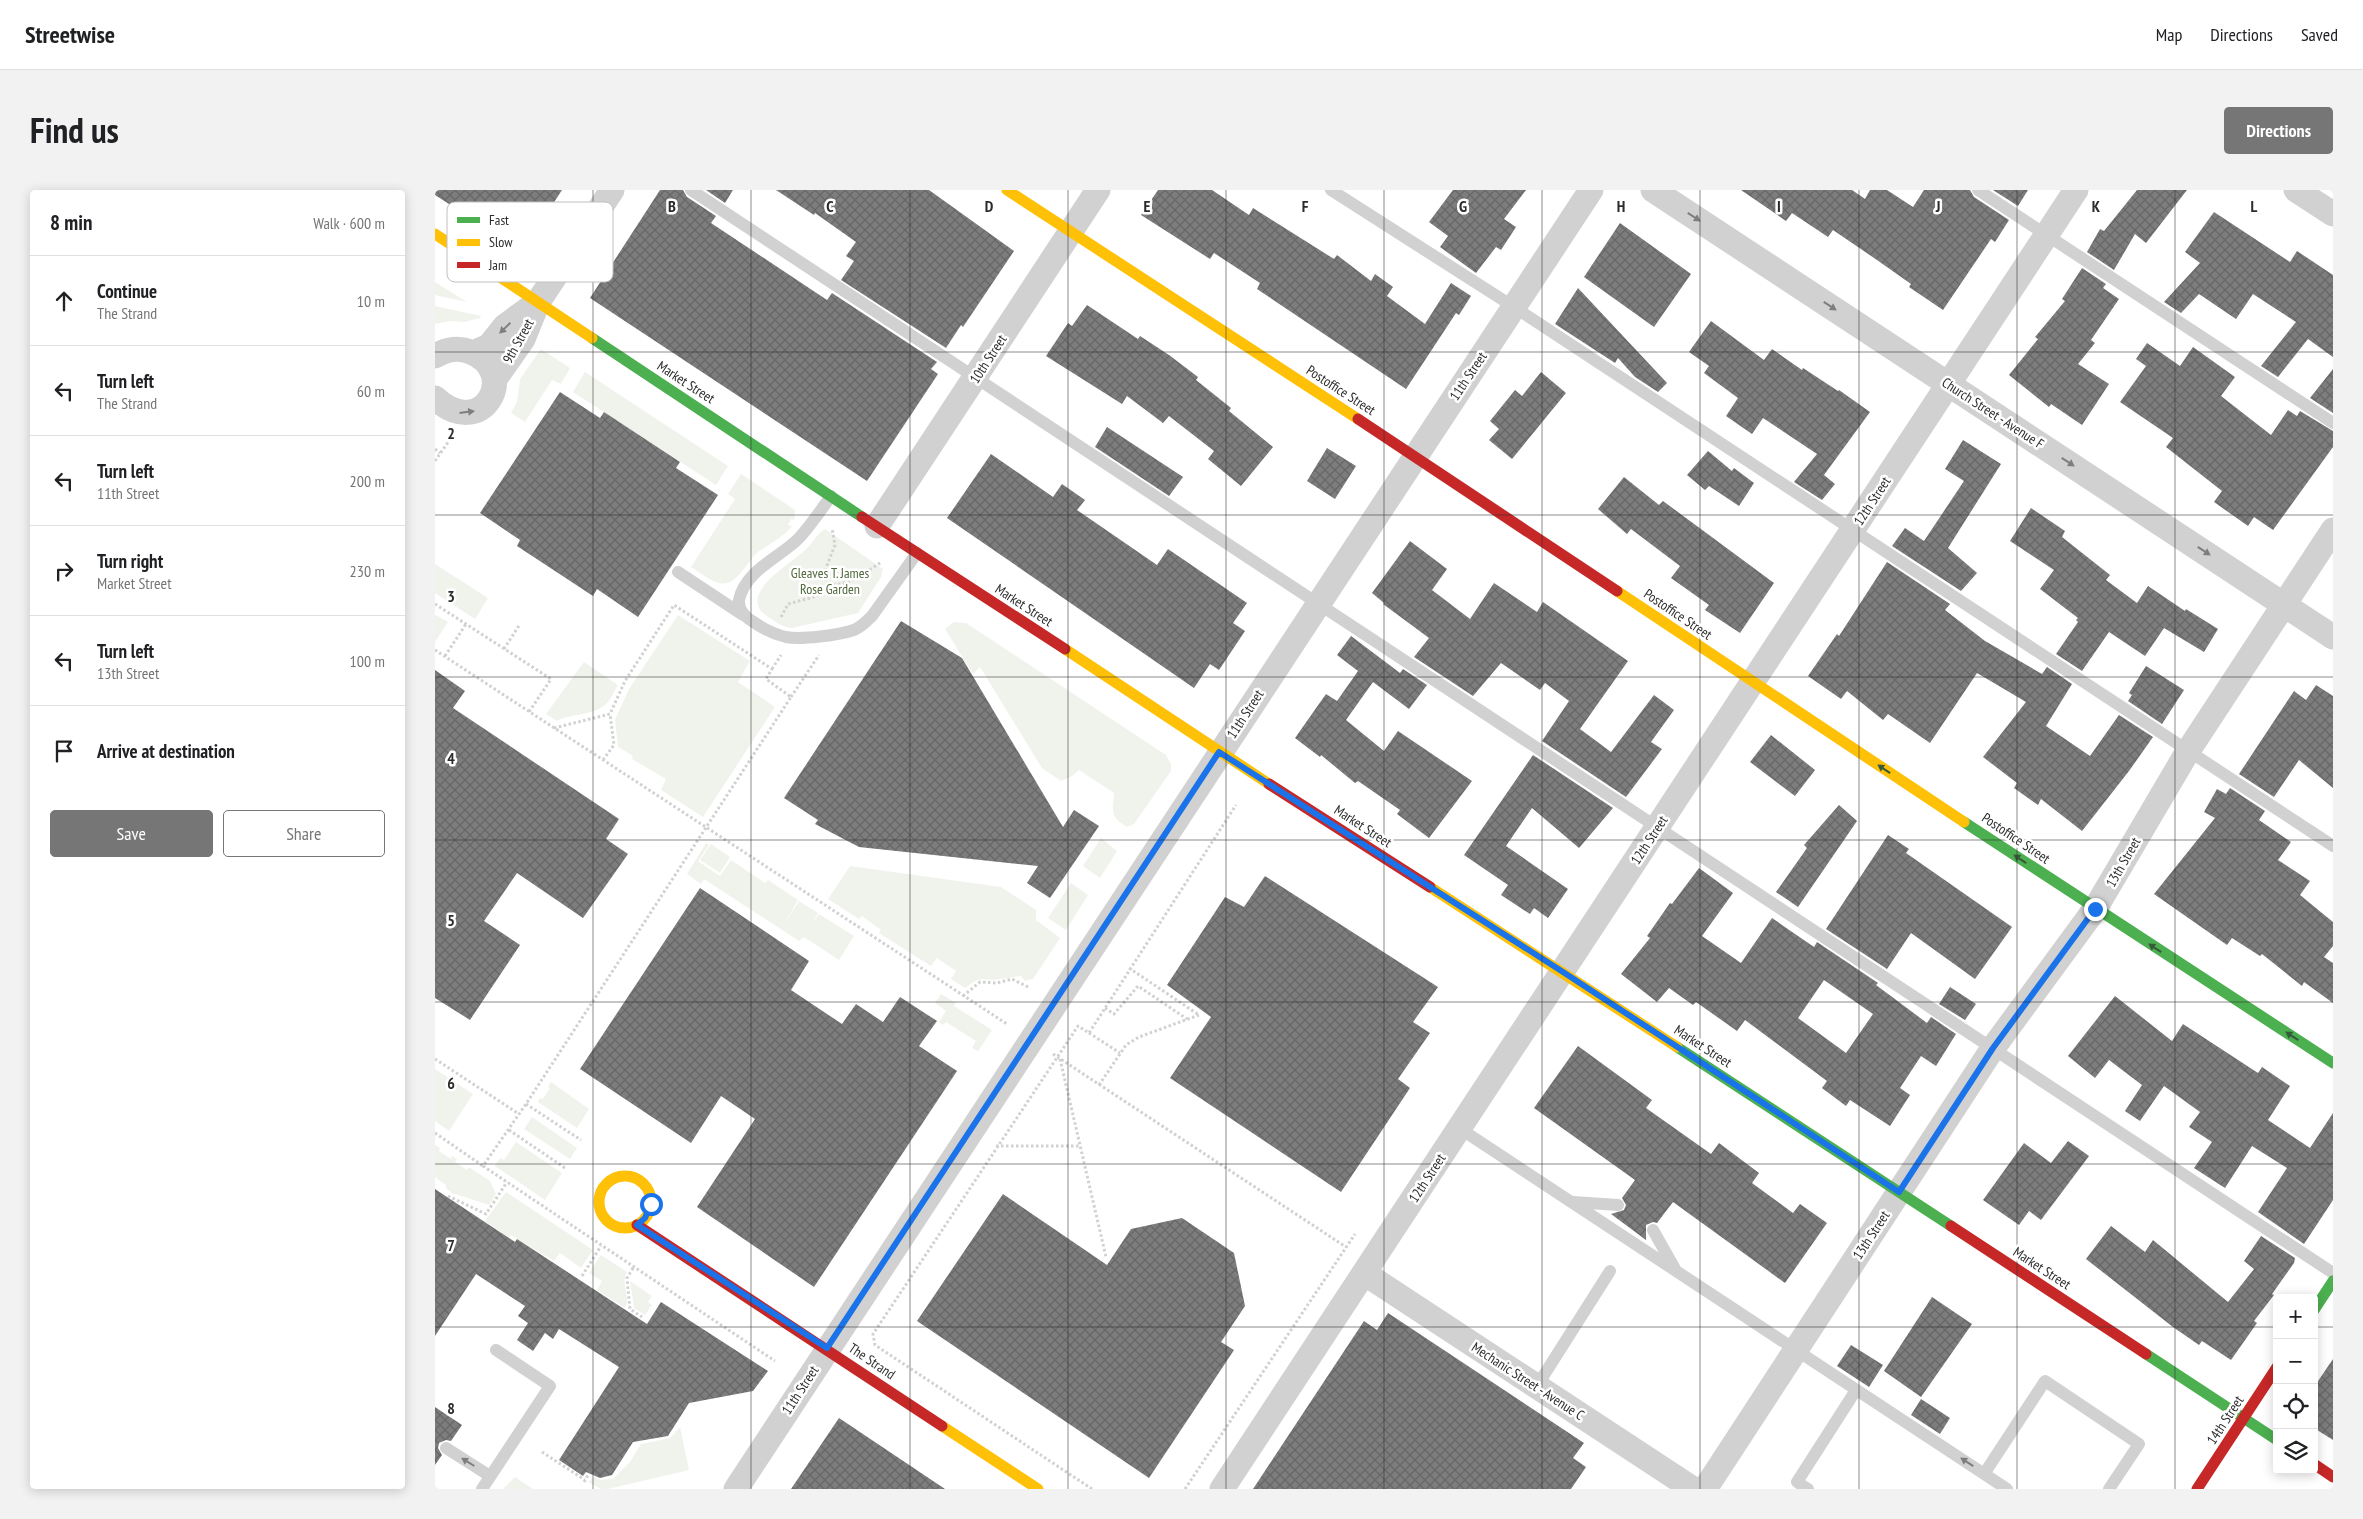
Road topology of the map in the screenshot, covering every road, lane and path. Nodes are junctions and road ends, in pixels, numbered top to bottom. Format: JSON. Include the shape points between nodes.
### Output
{"nodes":[{"id":1,"x":612,"y":190,"type":"edge"},
{"id":2,"x":691,"y":190,"type":"edge"},
{"id":3,"x":1007,"y":190,"type":"edge"},
{"id":4,"x":1098,"y":190,"type":"edge"},
{"id":5,"x":1331,"y":190,"type":"edge"},
{"id":6,"x":1591,"y":190,"type":"edge"},
{"id":7,"x":1653,"y":190,"type":"edge"},
{"id":8,"x":1978,"y":190,"type":"edge"},
{"id":9,"x":2076,"y":190,"type":"edge"},
{"id":10,"x":2296,"y":190,"type":"edge"},
{"id":11,"x":604,"y":202,"type":"edge"},
{"id":12,"x":2333,"y":214,"type":"edge"},
{"id":13,"x":1071,"y":232,"type":"junction"},
{"id":14,"x":435,"y":234,"type":"edge"},
{"id":15,"x":2047,"y":234,"type":"junction"},
{"id":16,"x":447,"y":242,"type":"edge"},
{"id":17,"x":508,"y":282,"type":"edge"},
{"id":18,"x":551,"y":282,"type":"edge"},
{"id":19,"x":538,"y":302,"type":"junction"},
{"id":20,"x":1514,"y":307,"type":"junction"},
{"id":21,"x":473,"y":353,"type":"junction"},
{"id":22,"x":435,"y":356,"type":"edge"},
{"id":23,"x":976,"y":378,"type":"junction"},
{"id":24,"x":495,"y":379,"type":"junction"},
{"id":25,"x":1949,"y":383,"type":"junction"},
{"id":26,"x":435,"y":398,"type":"edge"},
{"id":27,"x":2333,"y":422,"type":"edge"},
{"id":28,"x":455,"y":431,"type":"dead end"},
{"id":29,"x":435,"y":449,"type":"edge"},
{"id":30,"x":441,"y":453,"type":"junction"},
{"id":31,"x":1415,"y":456,"type":"junction"},
{"id":32,"x":435,"y":461,"type":"edge"},
{"id":33,"x":831,"y":496,"type":"junction"},
{"id":34,"x":877,"y":526,"type":"junction"},
{"id":35,"x":832,"y":528,"type":"dead end"},
{"id":36,"x":1853,"y":530,"type":"junction"},
{"id":37,"x":2333,"y":530,"type":"edge"},
{"id":38,"x":917,"y":553,"type":"junction"},
{"id":39,"x":882,"y":562,"type":"dead end"},
{"id":40,"x":678,"y":572,"type":"dead end"},
{"id":41,"x":828,"y":584,"type":"junction"},
{"id":42,"x":1317,"y":603,"type":"junction"},
{"id":43,"x":435,"y":604,"type":"edge"},
{"id":44,"x":2284,"y":604,"type":"junction"},
{"id":45,"x":743,"y":615,"type":"junction"},
{"id":46,"x":779,"y":622,"type":"dead end"},
{"id":47,"x":466,"y":624,"type":"junction"},
{"id":48,"x":520,"y":624,"type":"dead end"},
{"id":49,"x":2333,"y":636,"type":"edge"},
{"id":50,"x":504,"y":649,"type":"junction"},
{"id":51,"x":435,"y":650,"type":"edge"},
{"id":52,"x":821,"y":652,"type":"dead end"},
{"id":53,"x":781,"y":655,"type":"dead end"},
{"id":54,"x":445,"y":656,"type":"junction"},
{"id":55,"x":772,"y":669,"type":"junction"},
{"id":56,"x":1752,"y":682,"type":"junction"},
{"id":57,"x":791,"y":696,"type":"junction"},
{"id":58,"x":529,"y":712,"type":"junction"},
{"id":59,"x":610,"y":714,"type":"junction"},
{"id":60,"x":554,"y":728,"type":"junction"},
{"id":61,"x":2188,"y":751,"type":"junction"},
{"id":62,"x":1219,"y":752,"type":"junction"},
{"id":63,"x":603,"y":760,"type":"junction"},
{"id":64,"x":1237,"y":805,"type":"dead end"},
{"id":65,"x":706,"y":827,"type":"junction"},
{"id":66,"x":1657,"y":828,"type":"junction"},
{"id":67,"x":2333,"y":846,"type":"edge"},
{"id":68,"x":2095,"y":909,"type":"junction"},
{"id":69,"x":1129,"y":968,"type":"junction"},
{"id":70,"x":1563,"y":972,"type":"junction"},
{"id":71,"x":1030,"y":988,"type":"dead end"},
{"id":72,"x":963,"y":996,"type":"junction"},
{"id":73,"x":1105,"y":1008,"type":"junction"},
{"id":74,"x":1187,"y":1019,"type":"junction"},
{"id":75,"x":1007,"y":1024,"type":"dead end"},
{"id":76,"x":1089,"y":1033,"type":"junction"},
{"id":77,"x":1993,"y":1048,"type":"junction"},
{"id":78,"x":1120,"y":1053,"type":"junction"},
{"id":79,"x":1053,"y":1054,"type":"dead end"},
{"id":80,"x":1058,"y":1058,"type":"junction"},
{"id":81,"x":435,"y":1059,"type":"edge"},
{"id":82,"x":2333,"y":1063,"type":"edge"},
{"id":83,"x":1099,"y":1085,"type":"junction"},
{"id":84,"x":526,"y":1104,"type":"junction"},
{"id":85,"x":519,"y":1114,"type":"junction"},
{"id":86,"x":1459,"y":1128,"type":"junction"},
{"id":87,"x":509,"y":1130,"type":"junction"},
{"id":88,"x":435,"y":1133,"type":"edge"},
{"id":89,"x":581,"y":1140,"type":"dead end"},
{"id":90,"x":996,"y":1146,"type":"junction"},
{"id":91,"x":1080,"y":1146,"type":"junction"},
{"id":92,"x":483,"y":1166,"type":"junction"},
{"id":93,"x":565,"y":1168,"type":"dead end"},
{"id":94,"x":507,"y":1182,"type":"junction"},
{"id":95,"x":1899,"y":1192,"type":"junction"},
{"id":96,"x":448,"y":1196,"type":"dead end"},
{"id":97,"x":1572,"y":1202,"type":"junction"},
{"id":98,"x":1618,"y":1205,"type":"dead end"},
{"id":99,"x":637,"y":1225,"type":"junction"},
{"id":100,"x":1653,"y":1230,"type":"dead end"},
{"id":101,"x":1355,"y":1234,"type":"dead end"},
{"id":102,"x":601,"y":1246,"type":"junction"},
{"id":103,"x":1346,"y":1247,"type":"junction"},
{"id":104,"x":1106,"y":1257,"type":"dead end"},
{"id":105,"x":633,"y":1268,"type":"junction"},
{"id":106,"x":1611,"y":1271,"type":"dead end"},
{"id":107,"x":1676,"y":1271,"type":"junction"},
{"id":108,"x":1364,"y":1273,"type":"junction"},
{"id":109,"x":2333,"y":1273,"type":"edge"},
{"id":110,"x":581,"y":1276,"type":"dead end"},
{"id":111,"x":2333,"y":1281,"type":"edge"},
{"id":112,"x":2318,"y":1304,"type":"edge"},
{"id":113,"x":642,"y":1316,"type":"dead end"},
{"id":114,"x":827,"y":1348,"type":"junction"},
{"id":115,"x":497,"y":1350,"type":"dead end"},
{"id":116,"x":1796,"y":1350,"type":"junction"},
{"id":117,"x":775,"y":1360,"type":"dead end"},
{"id":118,"x":2273,"y":1374,"type":"edge"},
{"id":119,"x":1537,"y":1386,"type":"junction"},
{"id":120,"x":1857,"y":1390,"type":"junction"},
{"id":121,"x":2244,"y":1418,"type":"junction"},
{"id":122,"x":2273,"y":1437,"type":"edge"},
{"id":123,"x":446,"y":1448,"type":"dead end"},
{"id":124,"x":542,"y":1452,"type":"dead end"},
{"id":125,"x":2318,"y":1467,"type":"edge"},
{"id":126,"x":1984,"y":1474,"type":"junction"},
{"id":127,"x":588,"y":1475,"type":"dead end"},
{"id":128,"x":490,"y":1476,"type":"junction"},
{"id":129,"x":2333,"y":1476,"type":"edge"},
{"id":130,"x":483,"y":1489,"type":"edge"},
{"id":131,"x":736,"y":1489,"type":"edge"},
{"id":132,"x":1038,"y":1489,"type":"edge"},
{"id":133,"x":1092,"y":1489,"type":"edge"},
{"id":134,"x":1185,"y":1489,"type":"edge"},
{"id":135,"x":1222,"y":1489,"type":"edge"},
{"id":136,"x":1693,"y":1489,"type":"edge"},
{"id":137,"x":1705,"y":1489,"type":"edge"},
{"id":138,"x":1808,"y":1489,"type":"edge"},
{"id":139,"x":2007,"y":1489,"type":"edge"},
{"id":140,"x":2109,"y":1489,"type":"edge"},
{"id":141,"x":2197,"y":1489,"type":"edge"}],
"edges":[{"from":1,"to":11,"type":"street","name":"9th Street"},
{"from":2,"to":23,"type":"lane"},
{"from":3,"to":13,"type":"main road","name":"Postoffice Street"},
{"from":4,"to":13,"type":"street","name":"10th Street"},
{"from":5,"to":20,"type":"lane"},
{"from":6,"to":20,"type":"street","name":"11th Street"},
{"from":7,"to":25,"type":"street","name":"Church Street - Avenue F","one_way":true},
{"from":8,"to":15,"type":"lane"},
{"from":9,"to":15,"type":"street","name":"12th Street"},
{"from":10,"to":12,"type":"street"},
{"from":13,"to":23,"type":"street","name":"10th Street"},
{"from":13,"to":31,"type":"main road","name":"Postoffice Street"},
{"from":14,"to":16,"type":"main road","name":"Market Street"},
{"from":15,"to":25,"type":"street","name":"12th Street"},
{"from":15,"to":27,"type":"lane"},
{"from":17,"to":19,"type":"main road","name":"Market Street"},
{"from":18,"to":19,"type":"street","name":"9th Street"},
{"from":19,"to":21,"type":"street","name":"9th Street","one_way":true,"via":[[505,326],[489,346]]},
{"from":19,"to":24,"type":"street","name":"9th Street","via":[[523,338]]},
{"from":19,"to":33,"type":"main road","name":"Market Street"},
{"from":20,"to":31,"type":"street","name":"11th Street"},
{"from":20,"to":36,"type":"lane"},
{"from":21,"to":22,"type":"street","via":[[453,349]]},
{"from":21,"to":24,"type":"street","name":"9th Street","via":[[492,369]]},
{"from":23,"to":34,"type":"street","name":"10th Street"},
{"from":23,"to":42,"type":"lane"},
{"from":26,"to":24,"type":"street","name":"9th Street","one_way":true,"via":[[451,411],[471,413],[489,401]]},
{"from":25,"to":36,"type":"street","name":"12th Street"},
{"from":25,"to":44,"type":"street","name":"Church Street - Avenue F","one_way":true},
{"from":28,"to":30,"type":"path"},
{"from":29,"to":30,"type":"path"},
{"from":30,"to":32,"type":"path"},
{"from":31,"to":42,"type":"street","name":"11th Street"},
{"from":31,"to":56,"type":"main road","name":"Postoffice Street"},
{"from":33,"to":34,"type":"main road","name":"Market Street"},
{"from":33,"to":45,"type":"lane","via":[[798,539],[761,566],[745,587],[739,598]]},
{"from":34,"to":38,"type":"main road","name":"Market Street"},
{"from":35,"to":41,"type":"path","via":[[835,545],[825,576]]},
{"from":36,"to":56,"type":"street","name":"12th Street"},
{"from":36,"to":61,"type":"lane"},
{"from":37,"to":44,"type":"street","name":"13th Street"},
{"from":38,"to":45,"type":"lane","via":[[872,616],[853,630],[787,637],[771,633]]},
{"from":38,"to":62,"type":"main road","name":"Market Street","via":[[1174,719]]},
{"from":39,"to":41,"type":"path","via":[[851,581]]},
{"from":40,"to":45,"type":"lane"},
{"from":41,"to":46,"type":"path","via":[[817,596],[788,604]]},
{"from":42,"to":62,"type":"street","name":"11th Street"},
{"from":42,"to":66,"type":"lane"},
{"from":43,"to":47,"type":"path"},
{"from":44,"to":49,"type":"street","name":"Church Street - Avenue F"},
{"from":44,"to":61,"type":"street","name":"13th Street"},
{"from":47,"to":50,"type":"path"},
{"from":47,"to":54,"type":"path"},
{"from":48,"to":50,"type":"path"},
{"from":50,"to":58,"type":"path","via":[[551,679]]},
{"from":51,"to":54,"type":"path"},
{"from":52,"to":57,"type":"path"},
{"from":53,"to":55,"type":"path"},
{"from":54,"to":58,"type":"path"},
{"from":55,"to":57,"type":"path","via":[[766,679]]},
{"from":55,"to":59,"type":"path","via":[[674,605],[625,681]]},
{"from":56,"to":66,"type":"street","name":"12th Street"},
{"from":68,"to":56,"type":"main road","name":"Postoffice Street","one_way":true},
{"from":57,"to":65,"type":"path"},
{"from":58,"to":60,"type":"path"},
{"from":59,"to":60,"type":"path"},
{"from":59,"to":63,"type":"path","via":[[614,745]]},
{"from":60,"to":63,"type":"path"},
{"from":61,"to":67,"type":"lane"},
{"from":61,"to":68,"type":"street","name":"13th Street"},
{"from":62,"to":70,"type":"main road","name":"Market Street"},
{"from":62,"to":114,"type":"street","name":"11th Street"},
{"from":63,"to":65,"type":"path"},
{"from":64,"to":69,"type":"path"},
{"from":65,"to":72,"type":"path"},
{"from":65,"to":84,"type":"path"},
{"from":66,"to":70,"type":"street","name":"12th Street"},
{"from":66,"to":77,"type":"lane"},
{"from":68,"to":77,"type":"street","name":"13th Street"},
{"from":82,"to":68,"type":"main road","name":"Postoffice Street","one_way":true},
{"from":69,"to":73,"type":"path"},
{"from":69,"to":74,"type":"path","via":[[1199,1015]]},
{"from":70,"to":86,"type":"street","name":"12th Street"},
{"from":70,"to":95,"type":"main road","name":"Market Street"},
{"from":71,"to":72,"type":"path","via":[[1012,979],[997,983],[980,982]]},
{"from":72,"to":75,"type":"path"},
{"from":73,"to":74,"type":"path","via":[[1114,1014],[1138,986]]},
{"from":73,"to":76,"type":"path"},
{"from":74,"to":78,"type":"path","via":[[1139,1037]]},
{"from":76,"to":78,"type":"path"},
{"from":76,"to":80,"type":"path","via":[[1078,1026]]},
{"from":77,"to":95,"type":"street","name":"13th Street"},
{"from":77,"to":109,"type":"lane"},
{"from":78,"to":83,"type":"path"},
{"from":79,"to":80,"type":"path"},
{"from":80,"to":83,"type":"path"},
{"from":80,"to":90,"type":"path"},
{"from":80,"to":91,"type":"path"},
{"from":81,"to":85,"type":"path"},
{"from":83,"to":103,"type":"path"},
{"from":84,"to":85,"type":"path"},
{"from":84,"to":89,"type":"path"},
{"from":85,"to":87,"type":"path"},
{"from":86,"to":97,"type":"lane"},
{"from":86,"to":108,"type":"street","name":"12th Street"},
{"from":87,"to":92,"type":"path"},
{"from":87,"to":93,"type":"path"},
{"from":88,"to":92,"type":"path"},
{"from":90,"to":91,"type":"path"},
{"from":90,"to":133,"type":"path","via":[[873,1334],[875,1345]]},
{"from":91,"to":104,"type":"path"},
{"from":92,"to":94,"type":"path"},
{"from":94,"to":96,"type":"path","via":[[485,1214]]},
{"from":94,"to":102,"type":"path"},
{"from":95,"to":116,"type":"street","name":"13th Street"},
{"from":95,"to":121,"type":"main road","name":"Market Street"},
{"from":97,"to":98,"type":"lane"},
{"from":97,"to":107,"type":"lane"},
{"from":99,"to":99,"type":"main road","via":[[650,1210],[651,1199],[647,1190],[633,1178],[613,1180],[601,1195],[603,1214],[618,1227]]},
{"from":99,"to":114,"type":"main road","name":"The Strand"},
{"from":100,"to":107,"type":"lane"},
{"from":101,"to":103,"type":"path"},
{"from":102,"to":105,"type":"path"},
{"from":102,"to":110,"type":"path"},
{"from":103,"to":134,"type":"path"},
{"from":105,"to":113,"type":"path","via":[[627,1278],[631,1309]]},
{"from":105,"to":117,"type":"path"},
{"from":106,"to":119,"type":"lane"},
{"from":107,"to":116,"type":"lane"},
{"from":108,"to":119,"type":"street","name":"Mechanic Street - Avenue C"},
{"from":108,"to":135,"type":"street","name":"12th Street"},
{"from":111,"to":112,"type":"main road"},
{"from":114,"to":131,"type":"street","name":"11th Street"},
{"from":114,"to":132,"type":"main road","name":"The Strand"},
{"from":115,"to":128,"type":"lane","via":[[550,1386]]},
{"from":116,"to":120,"type":"lane"},
{"from":116,"to":137,"type":"street","name":"13th Street"},
{"from":118,"to":121,"type":"main road","name":"14th Street"},
{"from":119,"to":136,"type":"street","name":"Mechanic Street - Avenue C"},
{"from":126,"to":120,"type":"lane","one_way":true},
{"from":120,"to":138,"type":"lane","via":[[1797,1482]]},
{"from":121,"to":122,"type":"main road","name":"Market Street"},
{"from":121,"to":141,"type":"main road","name":"14th Street"},
{"from":128,"to":123,"type":"lane","one_way":true},
{"from":124,"to":127,"type":"path","via":[[584,1481]]},
{"from":125,"to":129,"type":"main road"},
{"from":126,"to":139,"type":"lane"},
{"from":126,"to":140,"type":"lane","via":[[2045,1381],[2139,1444]]},
{"from":128,"to":130,"type":"lane"}]}
